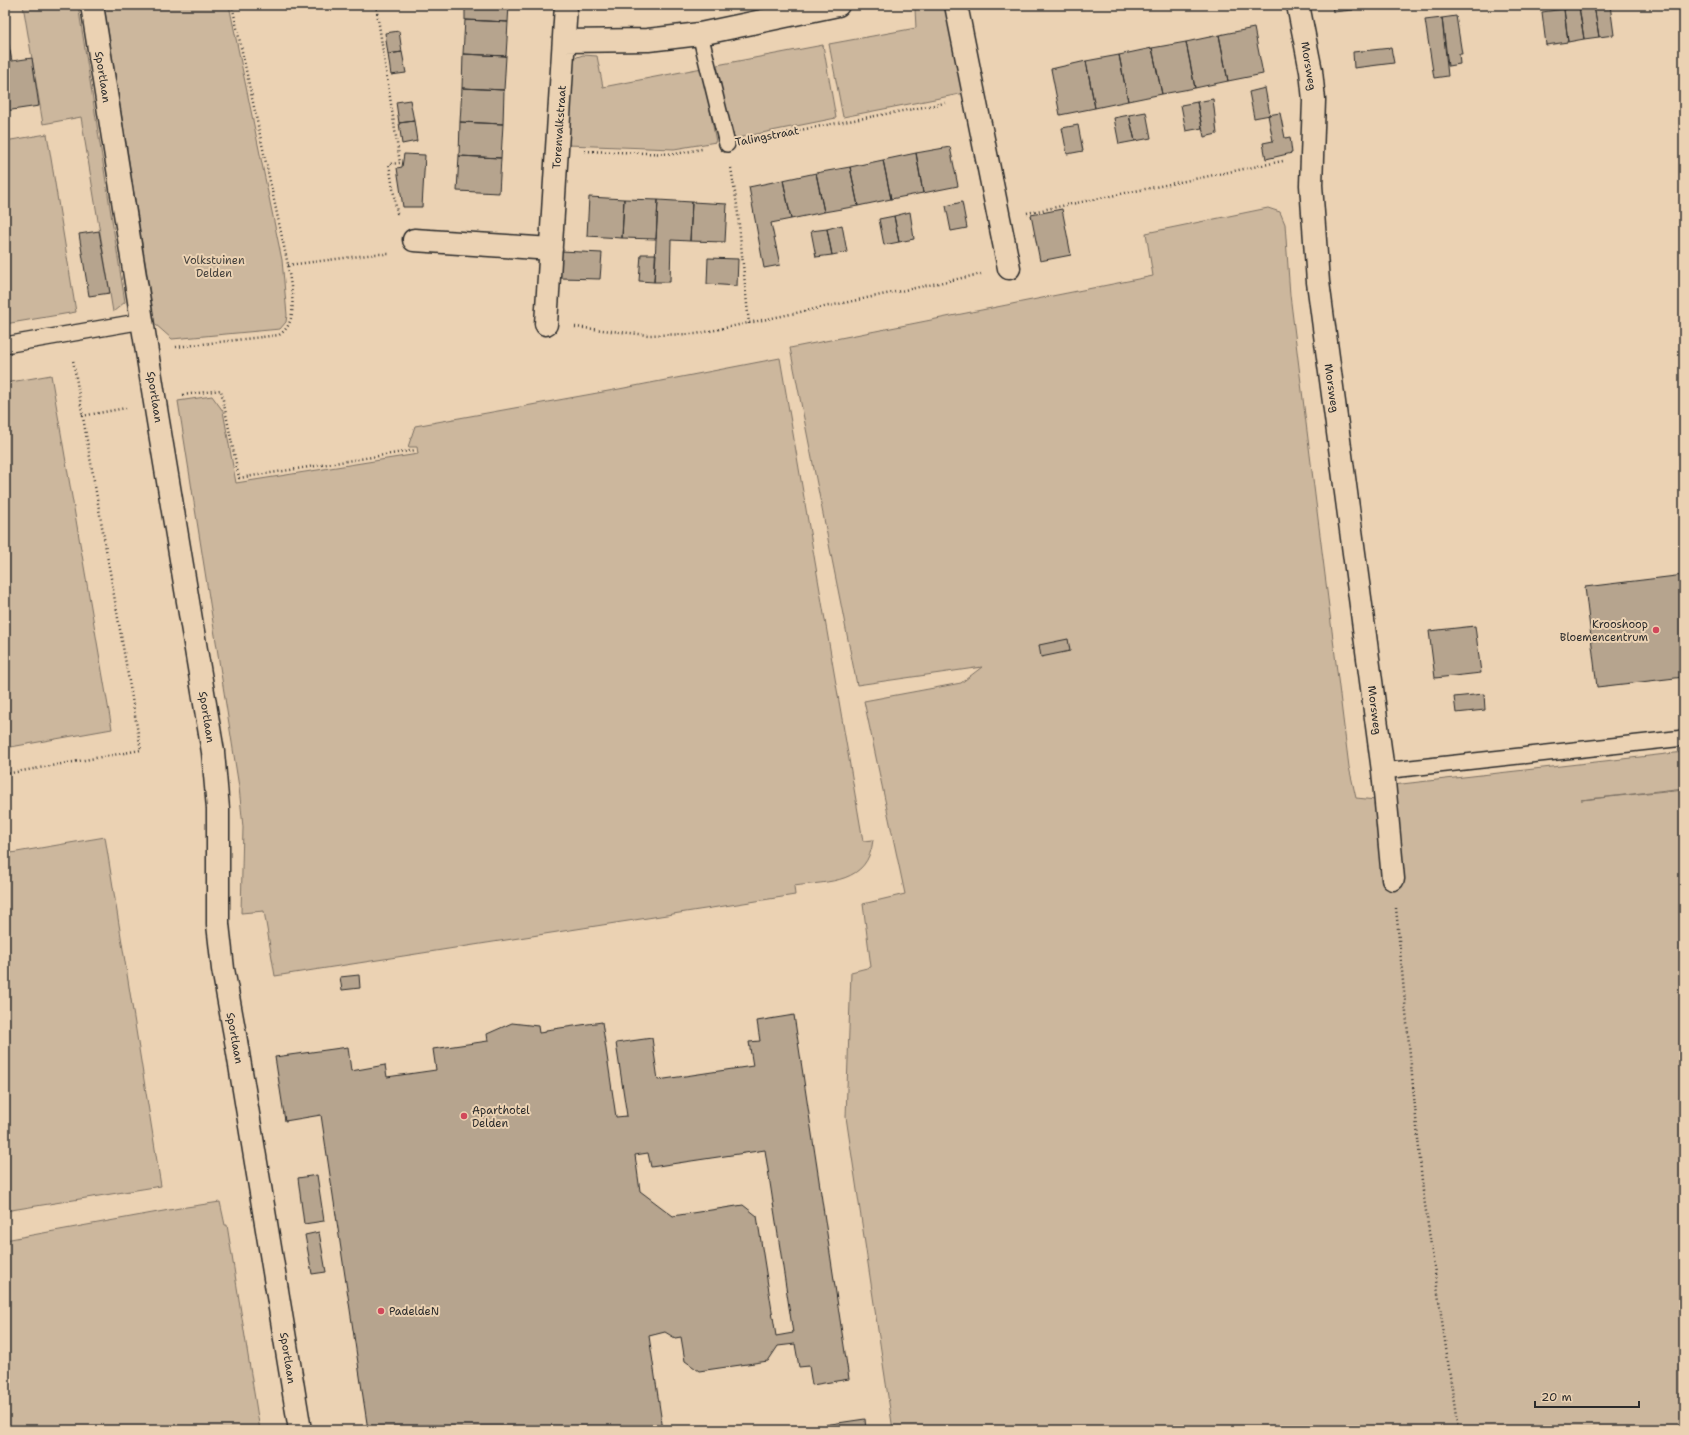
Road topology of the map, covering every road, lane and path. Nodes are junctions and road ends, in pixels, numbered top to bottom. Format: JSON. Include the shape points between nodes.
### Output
{"nodes":[{"id":1,"x":92,"y":5,"type":"edge"},
{"id":2,"x":232,"y":5,"type":"edge"},
{"id":3,"x":376,"y":5,"type":"edge"},
{"id":4,"x":566,"y":5,"type":"edge"},
{"id":5,"x":838,"y":5,"type":"edge"},
{"id":6,"x":956,"y":5,"type":"edge"},
{"id":7,"x":1298,"y":5,"type":"edge"},
{"id":8,"x":700,"y":34,"type":"junction"},
{"id":9,"x":564,"y":41,"type":"junction"},
{"id":10,"x":975,"y":97,"type":"junction"},
{"id":11,"x":727,"y":144,"type":"junction"},
{"id":12,"x":557,"y":150,"type":"junction"},
{"id":13,"x":1311,"y":156,"type":"junction"},
{"id":14,"x":999,"y":218,"type":"junction"},
{"id":15,"x":414,"y":240,"type":"joint"},
{"id":16,"x":551,"y":249,"type":"junction"},
{"id":17,"x":392,"y":254,"type":"dead end"},
{"id":18,"x":288,"y":265,"type":"junction"},
{"id":19,"x":1009,"y":268,"type":"joint"},
{"id":20,"x":143,"y":321,"type":"junction"},
{"id":21,"x":546,"y":324,"type":"joint"},
{"id":22,"x":748,"y":324,"type":"junction"},
{"id":23,"x":69,"y":334,"type":"junction"},
{"id":24,"x":5,"y":345,"type":"edge"},
{"id":25,"x":147,"y":350,"type":"junction"},
{"id":26,"x":155,"y":401,"type":"junction"},
{"id":27,"x":82,"y":416,"type":"junction"},
{"id":28,"x":416,"y":450,"type":"dead end"},
{"id":29,"x":1684,"y":738,"type":"edge"},
{"id":30,"x":1383,"y":771,"type":"junction"},
{"id":31,"x":5,"y":774,"type":"edge"},
{"id":32,"x":1393,"y":879,"type":"joint"},
{"id":33,"x":300,"y":1430,"type":"edge"},
{"id":34,"x":1458,"y":1430,"type":"edge"}],
"edges":[{"from":1,"to":20,"type":"street","name":"Sportlaan"},
{"from":2,"to":18,"type":"path"},
{"from":3,"to":15,"type":"path","via":[[400,163],[389,164],[390,171],[397,213],[415,217]]},
{"from":4,"to":9,"type":"street","name":"Torenvalkstraat"},
{"from":5,"to":8,"type":"street"},
{"from":6,"to":10,"type":"street"},
{"from":7,"to":13,"type":"street","name":"Morsweg","via":[[1314,100]]},
{"from":8,"to":9,"type":"street","via":[[648,40]]},
{"from":8,"to":11,"type":"lane"},
{"from":9,"to":12,"type":"street","name":"Torenvalkstraat"},
{"from":10,"to":11,"type":"path","name":"Talingstraat"},
{"from":10,"to":14,"type":"street"},
{"from":11,"to":12,"type":"path","name":"Talingstraat","via":[[675,154]]},
{"from":11,"to":22,"type":"path","via":[[737,205]]},
{"from":12,"to":16,"type":"street","name":"Torenvalkstraat"},
{"from":13,"to":14,"type":"path"},
{"from":13,"to":30,"type":"street","name":"Morsweg","via":[[1318,282]]},
{"from":14,"to":19,"type":"street"},
{"from":15,"to":16,"type":"street"},
{"from":16,"to":21,"type":"street","name":"Torenvalkstraat"},
{"from":17,"to":18,"type":"path"},
{"from":18,"to":25,"type":"path","via":[[291,322],[279,335]]},
{"from":19,"to":22,"type":"path"},
{"from":20,"to":23,"type":"lane"},
{"from":20,"to":25,"type":"street","name":"Sportlaan"},
{"from":21,"to":22,"type":"path","via":[[648,334],[696,334]]},
{"from":23,"to":24,"type":"lane"},
{"from":23,"to":27,"type":"path"},
{"from":25,"to":26,"type":"street","name":"Sportlaan"},
{"from":26,"to":27,"type":"path"},
{"from":26,"to":28,"type":"path","via":[[221,390],[239,478]]},
{"from":26,"to":33,"type":"street","name":"Sportlaan","via":[[213,752],[218,809],[218,924],[223,970]]},
{"from":27,"to":31,"type":"path","via":[[141,750]]},
{"from":29,"to":30,"type":"lane"},
{"from":30,"to":32,"type":"street","name":"Morsweg"},
{"from":32,"to":34,"type":"path","via":[[1423,1191]]}]}
